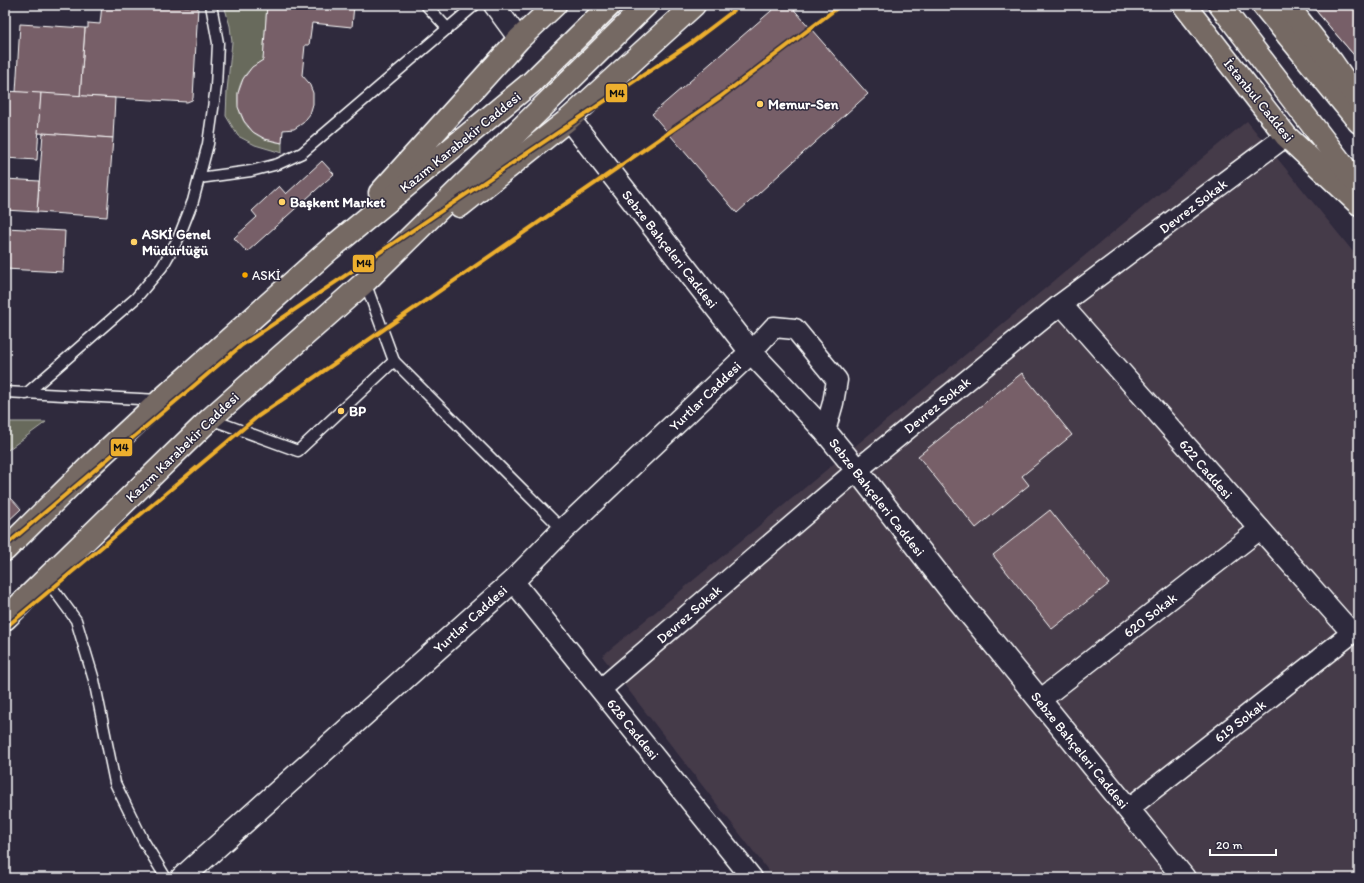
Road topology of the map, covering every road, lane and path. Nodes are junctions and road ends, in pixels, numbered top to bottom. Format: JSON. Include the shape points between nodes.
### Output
{"nodes":[{"id":1,"x":211,"y":5,"type":"edge"},
{"id":2,"x":426,"y":5,"type":"edge"},
{"id":3,"x":475,"y":5,"type":"edge"},
{"id":4,"x":494,"y":5,"type":"edge"},
{"id":5,"x":554,"y":5,"type":"edge"},
{"id":6,"x":610,"y":5,"type":"edge"},
{"id":7,"x":646,"y":5,"type":"edge"},
{"id":8,"x":694,"y":5,"type":"edge"},
{"id":9,"x":1184,"y":5,"type":"edge"},
{"id":10,"x":1220,"y":5,"type":"edge"},
{"id":11,"x":1263,"y":5,"type":"edge"},
{"id":12,"x":1287,"y":5,"type":"edge"},
{"id":13,"x":448,"y":29,"type":"junction"},
{"id":14,"x":520,"y":39,"type":"junction"},
{"id":15,"x":1359,"y":101,"type":"edge"},
{"id":16,"x":569,"y":119,"type":"junction"},
{"id":17,"x":1359,"y":122,"type":"edge"},
{"id":18,"x":1286,"y":136,"type":"junction"},
{"id":19,"x":199,"y":178,"type":"junction"},
{"id":20,"x":1359,"y":186,"type":"edge"},
{"id":21,"x":1359,"y":204,"type":"edge"},
{"id":22,"x":330,"y":249,"type":"junction"},
{"id":23,"x":365,"y":282,"type":"junction"},
{"id":24,"x":1061,"y":304,"type":"junction"},
{"id":25,"x":750,"y":352,"type":"junction"},
{"id":26,"x":394,"y":361,"type":"junction"},
{"id":27,"x":5,"y":392,"type":"edge"},
{"id":28,"x":26,"y":394,"type":"junction"},
{"id":29,"x":161,"y":400,"type":"junction"},
{"id":30,"x":210,"y":419,"type":"junction"},
{"id":31,"x":824,"y":431,"type":"junction"},
{"id":32,"x":857,"y":470,"type":"junction"},
{"id":33,"x":1260,"y":529,"type":"junction"},
{"id":34,"x":563,"y":530,"type":"junction"},
{"id":35,"x":5,"y":550,"type":"edge"},
{"id":36,"x":46,"y":578,"type":"junction"},
{"id":37,"x":513,"y":581,"type":"junction"},
{"id":38,"x":5,"y":619,"type":"edge"},
{"id":39,"x":1352,"y":634,"type":"joint"},
{"id":40,"x":601,"y":689,"type":"junction"},
{"id":41,"x":1040,"y":700,"type":"junction"},
{"id":42,"x":1128,"y":809,"type":"junction"},
{"id":43,"x":166,"y":878,"type":"edge"},
{"id":44,"x":182,"y":878,"type":"edge"},
{"id":45,"x":752,"y":878,"type":"edge"},
{"id":46,"x":1184,"y":878,"type":"edge"}],
"edges":[{"from":1,"to":19,"type":"lane","via":[[218,43],[216,87],[208,144]]},
{"from":2,"to":13,"type":"lane"},
{"from":3,"to":13,"type":"lane"},
{"from":4,"to":14,"type":"street"},
{"from":5,"to":14,"type":"main road"},
{"from":6,"to":22,"type":"main road","name":"Kazım Karabekir Caddesi","via":[[532,82]]},
{"from":7,"to":23,"type":"main road","name":"Kazım Karabekir Caddesi"},
{"from":8,"to":16,"type":"main road","name":"Kazım Karabekir Caddesi"},
{"from":9,"to":18,"type":"main road","name":"İstanbul Caddesi"},
{"from":10,"to":20,"type":"main road","name":"İstanbul Caddesi"},
{"from":11,"to":17,"type":"main road"},
{"from":12,"to":15,"type":"main road"},
{"from":13,"to":19,"type":"lane","via":[[302,153],[278,164],[250,171]]},
{"from":14,"to":22,"type":"main road"},
{"from":16,"to":23,"type":"main road","name":"Kazım Karabekir Caddesi"},
{"from":16,"to":25,"type":"street","name":"Sebze Bahçeleri Caddesi"},
{"from":18,"to":21,"type":"main road","name":"İstanbul Caddesi"},
{"from":18,"to":24,"type":"street","name":"Devrez Sokak"},
{"from":19,"to":28,"type":"lane","via":[[178,239],[162,267],[136,298]]},
{"from":22,"to":29,"type":"main road","name":"Kazım Karabekir Caddesi"},
{"from":23,"to":26,"type":"lane"},
{"from":23,"to":30,"type":"main road","name":"Kazım Karabekir Caddesi"},
{"from":24,"to":32,"type":"street","name":"Devrez Sokak"},
{"from":24,"to":33,"type":"street","name":"622 Caddesi"},
{"from":25,"to":31,"type":"street","name":"Sebze Bahçeleri Caddesi"},
{"from":25,"to":31,"type":"street","via":[[774,327],[795,329],[836,380],[833,403]]},
{"from":25,"to":34,"type":"street","name":"Yurtlar Caddesi"},
{"from":26,"to":30,"type":"lane","via":[[298,451]]},
{"from":26,"to":34,"type":"lane"},
{"from":27,"to":28,"type":"lane"},
{"from":28,"to":29,"type":"lane"},
{"from":29,"to":35,"type":"main road","name":"Kazım Karabekir Caddesi","via":[[89,466]]},
{"from":30,"to":36,"type":"main road","name":"Kazım Karabekir Caddesi"},
{"from":31,"to":32,"type":"street","name":"Sebze Bahçeleri Caddesi"},
{"from":32,"to":40,"type":"street","name":"Devrez Sokak"},
{"from":32,"to":41,"type":"street","name":"Sebze Bahçeleri Caddesi"},
{"from":33,"to":39,"type":"street","name":"622 Caddesi"},
{"from":33,"to":41,"type":"street","name":"620 Sokak"},
{"from":34,"to":37,"type":"street","name":"Yurtlar Caddesi"},
{"from":36,"to":38,"type":"main road","name":"Kazım Karabekir Caddesi"},
{"from":36,"to":43,"type":"lane","via":[[76,620],[94,680],[115,783],[143,840]]},
{"from":37,"to":40,"type":"street","name":"628 Caddesi"},
{"from":37,"to":44,"type":"street","name":"Yurtlar Caddesi"},
{"from":39,"to":42,"type":"street","name":"619 Sokak"},
{"from":40,"to":45,"type":"street","name":"628 Caddesi"},
{"from":41,"to":42,"type":"street","name":"Sebze Bahçeleri Caddesi"},
{"from":42,"to":46,"type":"street","name":"Sebze Bahçeleri Caddesi"}]}
